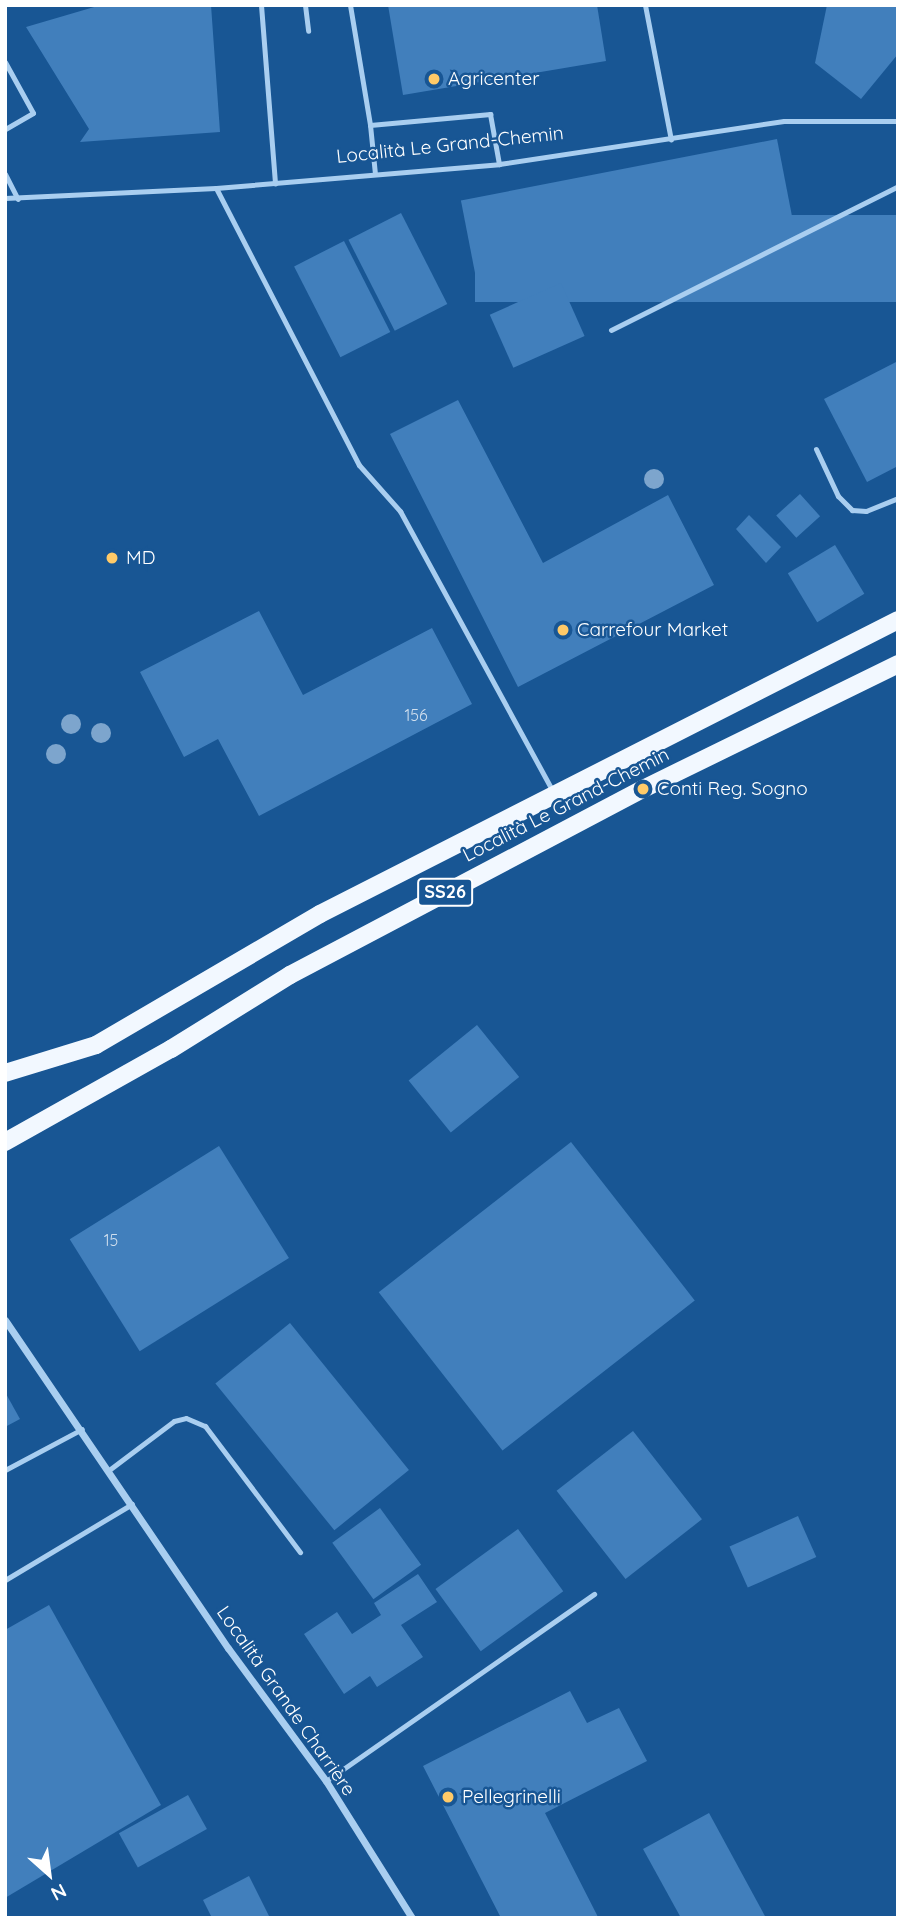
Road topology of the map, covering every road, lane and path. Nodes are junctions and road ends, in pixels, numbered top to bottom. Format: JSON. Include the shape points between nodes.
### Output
{"nodes":[{"id":1,"x":261,"y":5,"type":"edge"},
{"id":2,"x":305,"y":5,"type":"edge"},
{"id":3,"x":350,"y":5,"type":"edge"},
{"id":4,"x":645,"y":5,"type":"edge"},
{"id":5,"x":308,"y":32,"type":"dead end"},
{"id":6,"x":5,"y":62,"type":"edge"},
{"id":7,"x":898,"y":121,"type":"edge"},
{"id":8,"x":370,"y":125,"type":"junction"},
{"id":9,"x":5,"y":129,"type":"edge"},
{"id":10,"x":671,"y":140,"type":"junction"},
{"id":11,"x":499,"y":164,"type":"junction"},
{"id":12,"x":5,"y":174,"type":"edge"},
{"id":13,"x":375,"y":174,"type":"junction"},
{"id":14,"x":275,"y":183,"type":"junction"},
{"id":15,"x":898,"y":186,"type":"edge"},
{"id":16,"x":216,"y":188,"type":"junction"},
{"id":17,"x":5,"y":198,"type":"edge"},
{"id":18,"x":18,"y":200,"type":"junction"},
{"id":19,"x":611,"y":330,"type":"dead end"},
{"id":20,"x":816,"y":449,"type":"dead end"},
{"id":21,"x":898,"y":498,"type":"edge"},
{"id":22,"x":898,"y":620,"type":"edge"},
{"id":23,"x":898,"y":664,"type":"edge"},
{"id":24,"x":553,"y":794,"type":"junction"},
{"id":25,"x":5,"y":1073,"type":"edge"},
{"id":26,"x":5,"y":1142,"type":"edge"},
{"id":27,"x":5,"y":1320,"type":"edge"},
{"id":28,"x":82,"y":1429,"type":"junction"},
{"id":29,"x":5,"y":1470,"type":"edge"},
{"id":30,"x":109,"y":1470,"type":"junction"},
{"id":31,"x":132,"y":1504,"type":"junction"},
{"id":32,"x":300,"y":1552,"type":"dead end"},
{"id":33,"x":5,"y":1580,"type":"edge"},
{"id":34,"x":594,"y":1594,"type":"dead end"},
{"id":35,"x":326,"y":1781,"type":"junction"},
{"id":36,"x":412,"y":1918,"type":"edge"}],
"edges":[{"from":1,"to":14,"type":"lane"},
{"from":2,"to":5,"type":"lane"},
{"from":3,"to":8,"type":"lane"},
{"from":4,"to":10,"type":"lane"},
{"from":6,"to":9,"type":"lane","via":[[33,113]]},
{"from":7,"to":10,"type":"lane","name":"Località Le Grand-Chemin","via":[[784,121]]},
{"from":8,"to":11,"type":"lane","via":[[491,114]]},
{"from":8,"to":13,"type":"lane"},
{"from":10,"to":11,"type":"lane","name":"Località Le Grand-Chemin"},
{"from":11,"to":13,"type":"lane","name":"Località Le Grand-Chemin"},
{"from":12,"to":18,"type":"lane"},
{"from":13,"to":14,"type":"lane","name":"Località Le Grand-Chemin"},
{"from":14,"to":16,"type":"lane","name":"Località Le Grand-Chemin"},
{"from":15,"to":19,"type":"lane"},
{"from":16,"to":18,"type":"lane","name":"Località Le Grand-Chemin"},
{"from":16,"to":24,"type":"lane","via":[[359,465],[400,511]]},
{"from":17,"to":18,"type":"lane","name":"Località Le Grand-Chemin"},
{"from":20,"to":21,"type":"lane","via":[[838,496],[852,510],[866,511]]},
{"from":22,"to":24,"type":"main road","name":"Località Le Grand-Chemin","number":"SS26"},
{"from":23,"to":26,"type":"main road","name":"Località Le Grand-Chemin","number":"SS26","via":[[643,789],[302,968]]},
{"from":24,"to":25,"type":"main road","name":"Località Le Grand-Chemin","number":"SS26","via":[[320,915],[96,1045]]},
{"from":27,"to":28,"type":"street","name":"Località Grande Charrière"},
{"from":28,"to":29,"type":"lane"},
{"from":28,"to":30,"type":"street","name":"Località Grande Charrière"},
{"from":30,"to":31,"type":"street","name":"Località Grande Charrière"},
{"from":30,"to":32,"type":"lane","via":[[174,1421],[186,1418],[205,1426]]},
{"from":31,"to":33,"type":"lane"},
{"from":31,"to":35,"type":"street","name":"Località Grande Charrière"},
{"from":34,"to":35,"type":"lane"},
{"from":35,"to":36,"type":"street","name":"Località Grande Charrière"}]}
